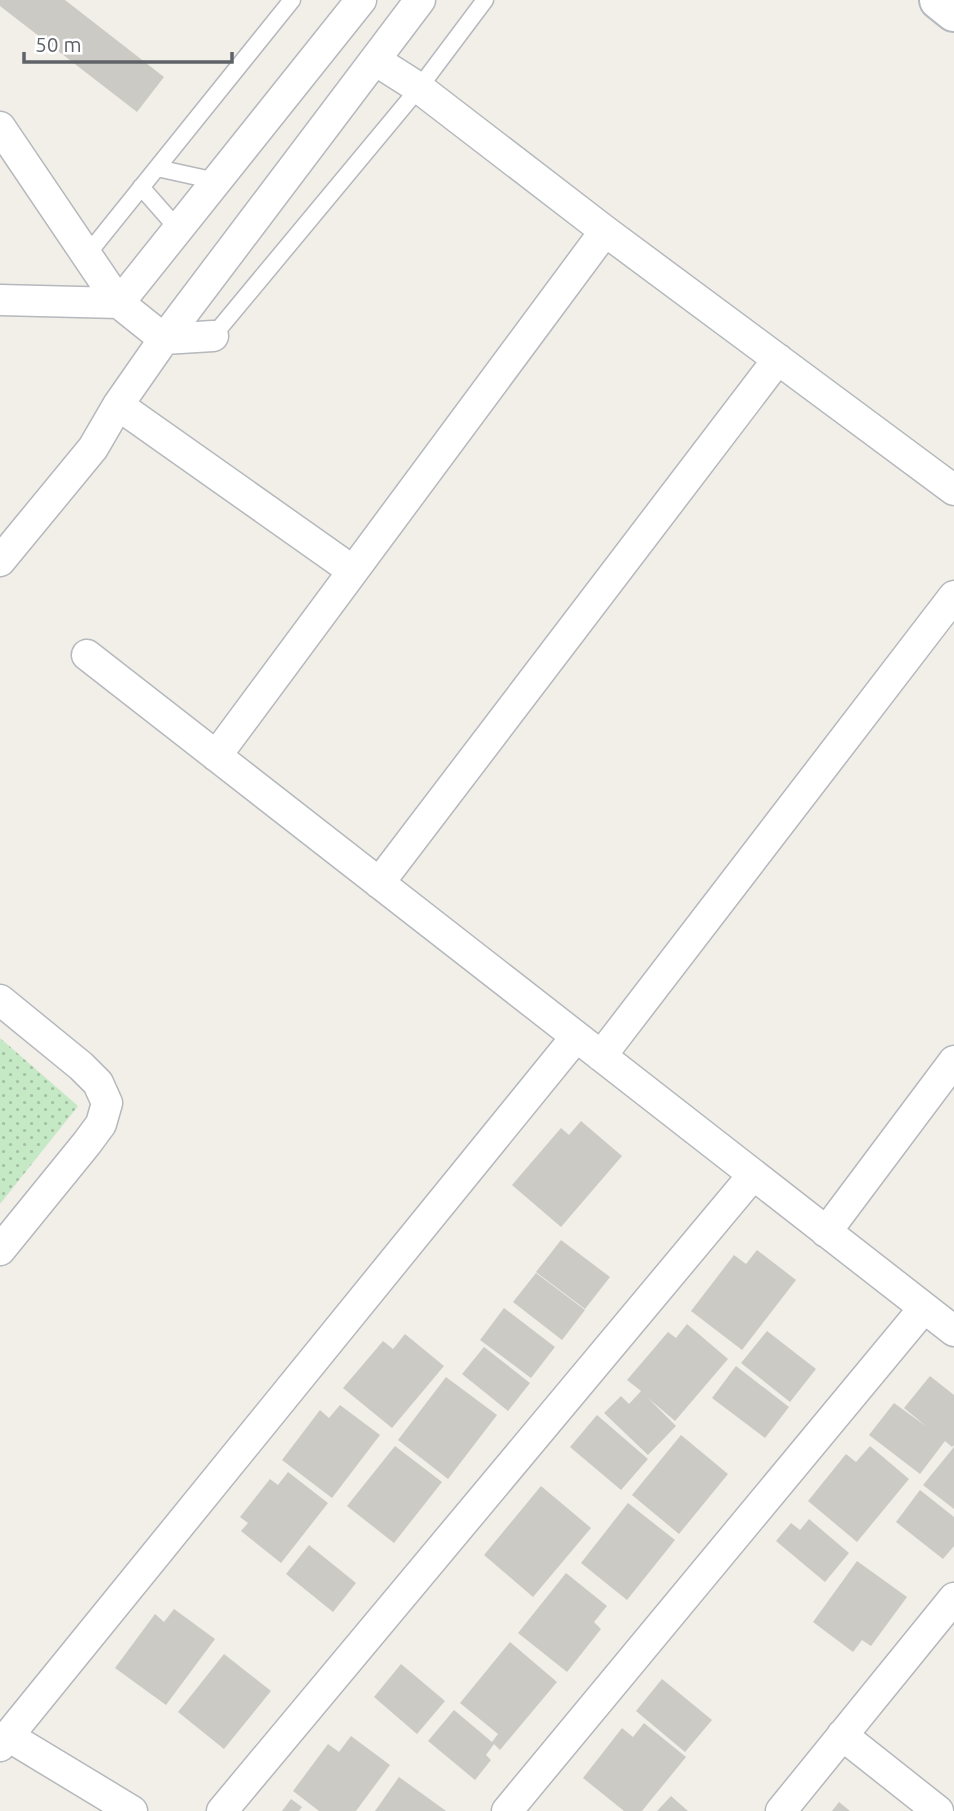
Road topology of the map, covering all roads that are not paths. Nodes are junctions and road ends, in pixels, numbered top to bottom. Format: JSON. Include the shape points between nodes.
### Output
{"nodes":[{"id":1,"x":292,"y":0,"type":"edge"},
{"id":2,"x":361,"y":0,"type":"edge"},
{"id":3,"x":421,"y":0,"type":"edge"},
{"id":4,"x":485,"y":0,"type":"edge"},
{"id":5,"x":939,"y":0,"type":"edge"},
{"id":6,"x":954,"y":12,"type":"edge"},
{"id":7,"x":375,"y":60,"type":"junction"},
{"id":8,"x":419,"y":88,"type":"junction"},
{"id":9,"x":0,"y":127,"type":"edge"},
{"id":10,"x":157,"y":168,"type":"junction"},
{"id":11,"x":216,"y":181,"type":"junction"},
{"id":12,"x":141,"y":187,"type":"junction"},
{"id":13,"x":178,"y":229,"type":"junction"},
{"id":14,"x":605,"y":231,"type":"junction"},
{"id":15,"x":86,"y":256,"type":"junction"},
{"id":16,"x":0,"y":300,"type":"edge"},
{"id":17,"x":119,"y":303,"type":"junction"},
{"id":18,"x":213,"y":336,"type":"joint"},
{"id":19,"x":164,"y":339,"type":"junction"},
{"id":20,"x":778,"y":359,"type":"junction"},
{"id":21,"x":118,"y":405,"type":"junction"},
{"id":22,"x":954,"y":490,"type":"edge"},
{"id":23,"x":0,"y":561,"type":"edge"},
{"id":24,"x":353,"y":571,"type":"junction"},
{"id":25,"x":954,"y":596,"type":"edge"},
{"id":26,"x":87,"y":655,"type":"dead end"},
{"id":27,"x":216,"y":756,"type":"junction"},
{"id":28,"x":379,"y":883,"type":"junction"},
{"id":29,"x":0,"y":1000,"type":"edge"},
{"id":30,"x":576,"y":1037,"type":"junction"},
{"id":31,"x":601,"y":1056,"type":"junction"},
{"id":32,"x":954,"y":1060,"type":"edge"},
{"id":33,"x":753,"y":1175,"type":"junction"},
{"id":34,"x":826,"y":1232,"type":"junction"},
{"id":35,"x":0,"y":1250,"type":"edge"},
{"id":36,"x":924,"y":1308,"type":"junction"},
{"id":37,"x":954,"y":1331,"type":"edge"},
{"id":38,"x":954,"y":1598,"type":"edge"},
{"id":39,"x":842,"y":1735,"type":"junction"},
{"id":40,"x":4,"y":1741,"type":"edge"},
{"id":41,"x":132,"y":1811,"type":"edge"},
{"id":42,"x":222,"y":1811,"type":"edge"},
{"id":43,"x":508,"y":1811,"type":"edge"},
{"id":44,"x":781,"y":1811,"type":"edge"},
{"id":45,"x":938,"y":1811,"type":"edge"}],
"edges":[{"from":1,"to":10,"type":"lane"},
{"from":2,"to":11,"type":"street"},
{"from":3,"to":7,"type":"street"},
{"from":4,"to":8,"type":"lane"},
{"from":5,"to":6,"type":"main road"},
{"from":7,"to":8,"type":"street"},
{"from":7,"to":19,"type":"street"},
{"from":8,"to":14,"type":"street"},
{"from":8,"to":18,"type":"lane"},
{"from":9,"to":15,"type":"street"},
{"from":10,"to":11,"type":"lane"},
{"from":10,"to":12,"type":"lane"},
{"from":11,"to":13,"type":"street"},
{"from":12,"to":13,"type":"lane"},
{"from":12,"to":15,"type":"lane"},
{"from":13,"to":17,"type":"street"},
{"from":14,"to":20,"type":"street"},
{"from":14,"to":24,"type":"street"},
{"from":15,"to":17,"type":"street"},
{"from":16,"to":17,"type":"street"},
{"from":17,"to":19,"type":"street"},
{"from":18,"to":19,"type":"street"},
{"from":19,"to":21,"type":"street"},
{"from":20,"to":22,"type":"street"},
{"from":20,"to":28,"type":"street"},
{"from":21,"to":23,"type":"street","via":[[93,448]]},
{"from":21,"to":24,"type":"street"},
{"from":24,"to":27,"type":"street"},
{"from":25,"to":31,"type":"street"},
{"from":26,"to":27,"type":"street"},
{"from":27,"to":28,"type":"street"},
{"from":28,"to":30,"type":"street"},
{"from":29,"to":35,"type":"street","via":[[81,1066],[98,1083],[107,1103],[101,1124]]},
{"from":30,"to":31,"type":"street"},
{"from":30,"to":40,"type":"street"},
{"from":31,"to":33,"type":"street"},
{"from":32,"to":34,"type":"street"},
{"from":33,"to":34,"type":"street"},
{"from":33,"to":42,"type":"street"},
{"from":34,"to":36,"type":"street"},
{"from":36,"to":37,"type":"street"},
{"from":36,"to":43,"type":"street"},
{"from":38,"to":39,"type":"street"},
{"from":39,"to":44,"type":"street"},
{"from":39,"to":45,"type":"street"},
{"from":40,"to":41,"type":"street"}]}
